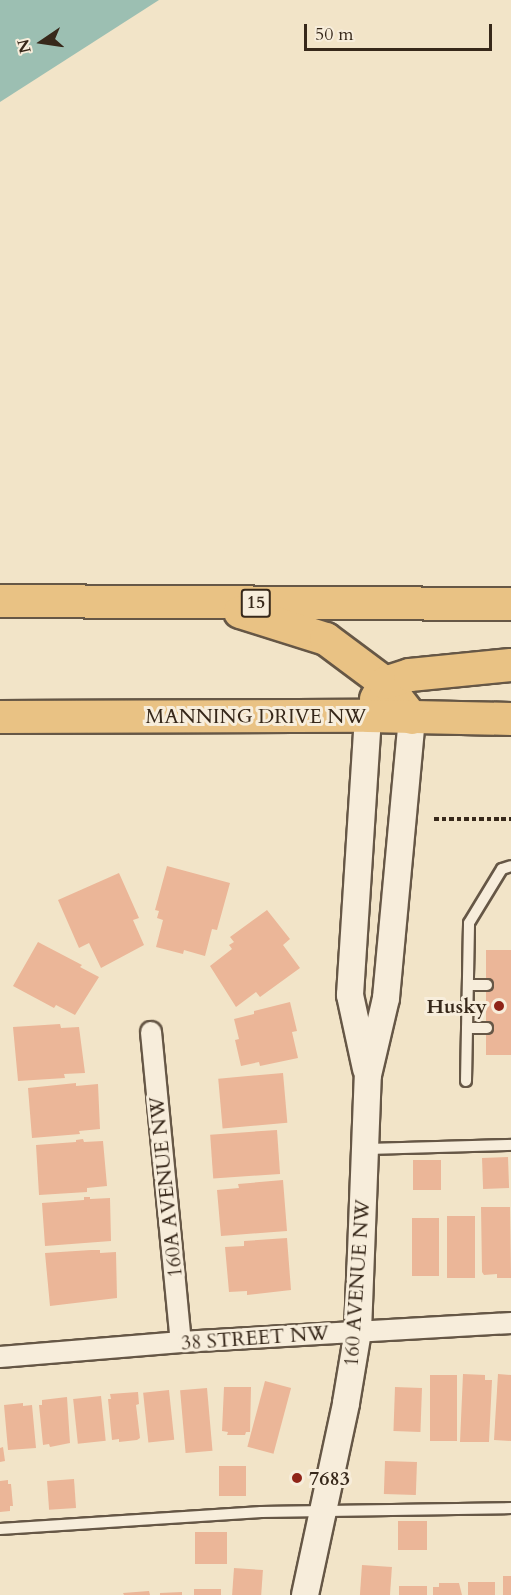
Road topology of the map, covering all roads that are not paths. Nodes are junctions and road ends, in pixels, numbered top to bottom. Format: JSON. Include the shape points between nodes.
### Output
{"nodes":[{"id":1,"x":0,"y":601,"type":"edge"},
{"id":2,"x":211,"y":602,"type":"junction"},
{"id":3,"x":511,"y":604,"type":"edge"},
{"id":4,"x":511,"y":665,"type":"edge"},
{"id":5,"x":385,"y":683,"type":"junction"},
{"id":6,"x":368,"y":716,"type":"junction"},
{"id":7,"x":0,"y":717,"type":"edge"},
{"id":8,"x":412,"y":718,"type":"junction"},
{"id":9,"x":511,"y":718,"type":"edge"},
{"id":10,"x":511,"y":866,"type":"edge"},
{"id":11,"x":468,"y":985,"type":"junction"},
{"id":12,"x":487,"y":985,"type":"dead end"},
{"id":13,"x":467,"y":1028,"type":"junction"},
{"id":14,"x":488,"y":1028,"type":"dead end"},
{"id":15,"x":151,"y":1032,"type":"dead end"},
{"id":16,"x":368,"y":1075,"type":"junction"},
{"id":17,"x":466,"y":1081,"type":"dead end"},
{"id":18,"x":511,"y":1145,"type":"edge"},
{"id":19,"x":364,"y":1149,"type":"junction"},
{"id":20,"x":511,"y":1323,"type":"edge"},
{"id":21,"x":358,"y":1331,"type":"junction"},
{"id":22,"x":182,"y":1342,"type":"junction"},
{"id":23,"x":0,"y":1357,"type":"edge"},
{"id":24,"x":511,"y":1508,"type":"edge"},
{"id":25,"x":322,"y":1511,"type":"junction"},
{"id":26,"x":0,"y":1529,"type":"edge"},
{"id":27,"x":305,"y":1595,"type":"edge"}],
"edges":[{"from":1,"to":2,"type":"main road","number":"15"},
{"from":2,"to":3,"type":"main road","number":"15"},
{"from":2,"to":5,"type":"main road","via":[[326,639]]},
{"from":4,"to":5,"type":"main road","via":[[410,675]]},
{"from":5,"to":6,"type":"main road"},
{"from":5,"to":8,"type":"main road"},
{"from":6,"to":7,"type":"main road","name":"MANNING DRIVE NW"},
{"from":6,"to":8,"type":"main road","name":"MANNING DRIVE NW"},
{"from":6,"to":16,"type":"street","name":"160 AVENUE NW","via":[[350,995]]},
{"from":8,"to":9,"type":"main road","name":"MANNING DRIVE NW"},
{"from":8,"to":16,"type":"street","name":"160 AVENUE NW","via":[[386,998]]},
{"from":10,"to":11,"type":"lane","via":[[502,869],[469,923]]},
{"from":11,"to":12,"type":"lane"},
{"from":11,"to":13,"type":"lane"},
{"from":13,"to":14,"type":"lane"},
{"from":13,"to":17,"type":"lane"},
{"from":15,"to":22,"type":"street","name":"160A AVENUE NW"},
{"from":16,"to":19,"type":"street","name":"160 AVENUE NW"},
{"from":18,"to":19,"type":"lane"},
{"from":19,"to":21,"type":"street","name":"160 AVENUE NW"},
{"from":20,"to":21,"type":"street","name":"38 STREET NW"},
{"from":21,"to":22,"type":"street","name":"38 STREET NW"},
{"from":21,"to":25,"type":"street","name":"160 AVENUE NW"},
{"from":22,"to":23,"type":"street","name":"38 STREET NW"},
{"from":24,"to":25,"type":"lane"},
{"from":25,"to":26,"type":"lane"},
{"from":25,"to":27,"type":"street","name":"160 AVENUE NW"}]}
